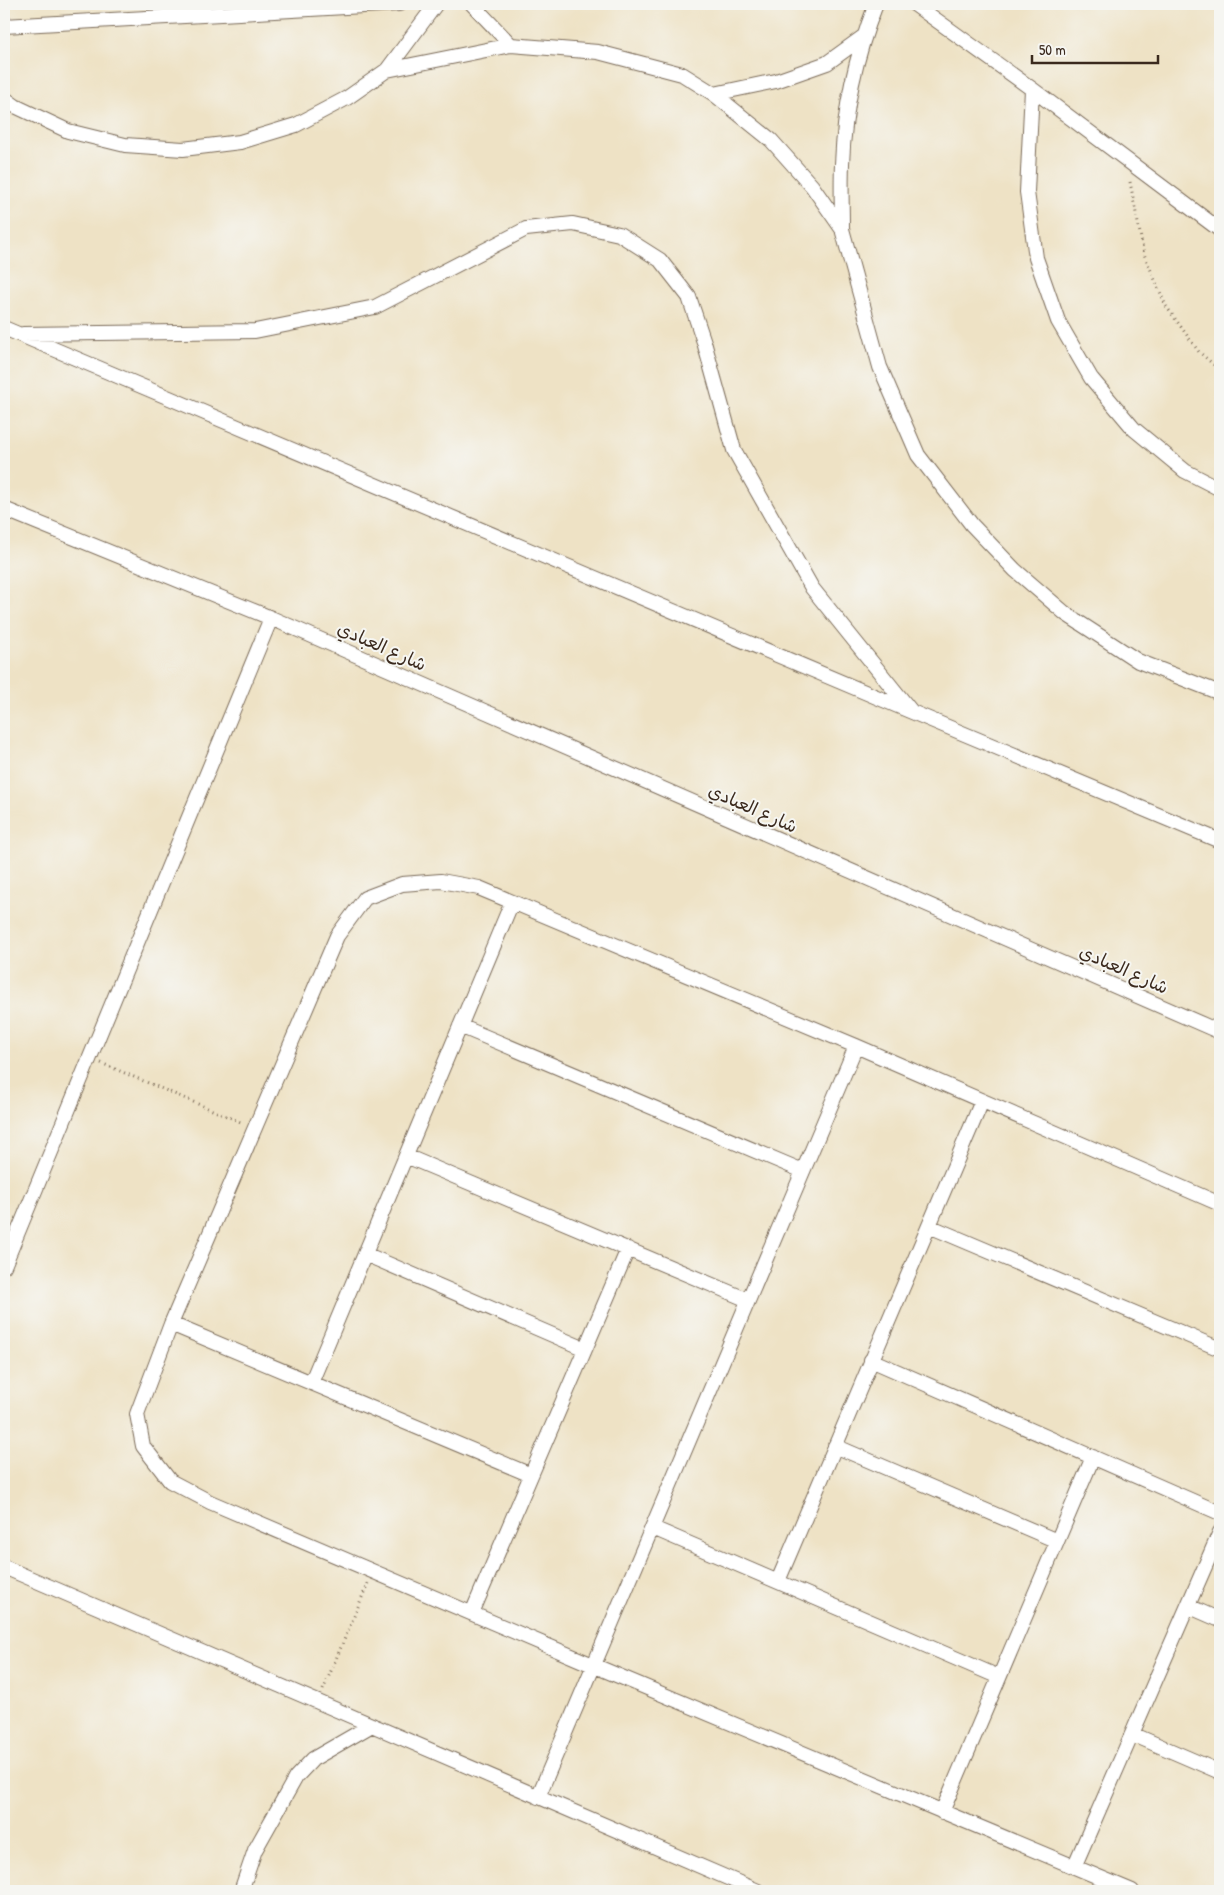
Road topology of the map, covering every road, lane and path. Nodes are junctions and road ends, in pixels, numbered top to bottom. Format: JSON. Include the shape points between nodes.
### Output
{"nodes":[{"id":1,"x":399,"y":4,"type":"edge"},
{"id":2,"x":436,"y":4,"type":"edge"},
{"id":3,"x":472,"y":4,"type":"edge"},
{"id":4,"x":876,"y":4,"type":"edge"},
{"id":5,"x":914,"y":4,"type":"edge"},
{"id":6,"x":4,"y":26,"type":"edge"},
{"id":7,"x":863,"y":37,"type":"junction"},
{"id":8,"x":511,"y":45,"type":"junction"},
{"id":9,"x":387,"y":70,"type":"junction"},
{"id":10,"x":1032,"y":89,"type":"junction"},
{"id":11,"x":714,"y":94,"type":"junction"},
{"id":12,"x":4,"y":98,"type":"edge"},
{"id":13,"x":1126,"y":159,"type":"junction"},
{"id":14,"x":842,"y":230,"type":"junction"},
{"id":15,"x":1220,"y":230,"type":"edge"},
{"id":16,"x":4,"y":328,"type":"edge"},
{"id":17,"x":17,"y":334,"type":"junction"},
{"id":18,"x":1220,"y":370,"type":"edge"},
{"id":19,"x":1220,"y":489,"type":"edge"},
{"id":20,"x":4,"y":509,"type":"edge"},
{"id":21,"x":271,"y":618,"type":"junction"},
{"id":22,"x":1220,"y":693,"type":"edge"},
{"id":23,"x":912,"y":712,"type":"junction"},
{"id":24,"x":1220,"y":841,"type":"edge"},
{"id":25,"x":512,"y":902,"type":"junction"},
{"id":26,"x":460,"y":1026,"type":"junction"},
{"id":27,"x":1220,"y":1032,"type":"edge"},
{"id":28,"x":856,"y":1046,"type":"junction"},
{"id":29,"x":89,"y":1058,"type":"junction"},
{"id":30,"x":982,"y":1100,"type":"junction"},
{"id":31,"x":255,"y":1128,"type":"junction"},
{"id":32,"x":406,"y":1156,"type":"junction"},
{"id":33,"x":803,"y":1171,"type":"junction"},
{"id":34,"x":1220,"y":1204,"type":"edge"},
{"id":35,"x":929,"y":1226,"type":"junction"},
{"id":36,"x":628,"y":1249,"type":"junction"},
{"id":37,"x":365,"y":1254,"type":"junction"},
{"id":38,"x":4,"y":1266,"type":"edge"},
{"id":39,"x":748,"y":1300,"type":"junction"},
{"id":40,"x":171,"y":1324,"type":"junction"},
{"id":41,"x":585,"y":1349,"type":"junction"},
{"id":42,"x":1220,"y":1349,"type":"edge"},
{"id":43,"x":872,"y":1360,"type":"junction"},
{"id":44,"x":312,"y":1383,"type":"junction"},
{"id":45,"x":835,"y":1446,"type":"junction"},
{"id":46,"x":1093,"y":1457,"type":"junction"},
{"id":47,"x":531,"y":1475,"type":"junction"},
{"id":48,"x":1220,"y":1513,"type":"edge"},
{"id":49,"x":653,"y":1528,"type":"junction"},
{"id":50,"x":1220,"y":1532,"type":"edge"},
{"id":51,"x":1057,"y":1541,"type":"junction"},
{"id":52,"x":4,"y":1567,"type":"edge"},
{"id":53,"x":373,"y":1571,"type":"junction"},
{"id":54,"x":778,"y":1582,"type":"junction"},
{"id":55,"x":1188,"y":1606,"type":"junction"},
{"id":56,"x":472,"y":1613,"type":"junction"},
{"id":57,"x":1220,"y":1620,"type":"edge"},
{"id":58,"x":594,"y":1666,"type":"junction"},
{"id":59,"x":999,"y":1677,"type":"junction"},
{"id":60,"x":318,"y":1702,"type":"junction"},
{"id":61,"x":372,"y":1725,"type":"junction"},
{"id":62,"x":1132,"y":1734,"type":"junction"},
{"id":63,"x":1220,"y":1772,"type":"edge"},
{"id":64,"x":538,"y":1797,"type":"junction"},
{"id":65,"x":942,"y":1812,"type":"junction"},
{"id":66,"x":1074,"y":1867,"type":"junction"},
{"id":67,"x":241,"y":1891,"type":"edge"},
{"id":68,"x":758,"y":1891,"type":"edge"},
{"id":69,"x":1132,"y":1891,"type":"edge"}],
"edges":[{"from":1,"to":6,"type":"street"},
{"from":2,"to":9,"type":"street"},
{"from":3,"to":8,"type":"street"},
{"from":4,"to":7,"type":"street"},
{"from":5,"to":10,"type":"street"},
{"from":7,"to":11,"type":"street","via":[[827,63],[776,81]]},
{"from":7,"to":14,"type":"street","via":[[846,118]]},
{"from":8,"to":9,"type":"street"},
{"from":8,"to":11,"type":"street","via":[[598,52],[682,74]]},
{"from":9,"to":12,"type":"street","via":[[347,98],[296,125],[240,142],[183,149],[124,145],[68,131]]},
{"from":10,"to":13,"type":"street"},
{"from":10,"to":19,"type":"street","via":[[1027,192],[1036,258],[1058,321],[1091,378],[1134,429],[1186,471]]},
{"from":11,"to":14,"type":"street","via":[[771,140],[812,186]]},
{"from":13,"to":15,"type":"street"},
{"from":13,"to":18,"type":"path","via":[[1144,254],[1166,306],[1199,352]]},
{"from":14,"to":22,"type":"street","via":[[880,367],[914,446],[972,525],[1014,570],[1066,614],[1138,661]]},
{"from":16,"to":17,"type":"street"},
{"from":17,"to":23,"type":"street"},
{"from":17,"to":23,"type":"street","via":[[255,331],[375,307],[526,229],[573,224],[620,234],[660,260],[689,297],[734,450],[812,588]]},
{"from":20,"to":21,"type":"street","name":"شارع العبادي"},
{"from":21,"to":27,"type":"street","name":"شارع العبادي"},
{"from":21,"to":29,"type":"street"},
{"from":23,"to":24,"type":"street"},
{"from":25,"to":26,"type":"street"},
{"from":25,"to":28,"type":"street"},
{"from":25,"to":31,"type":"street","via":[[479,888],[441,881],[402,884],[365,898],[337,936]]},
{"from":26,"to":32,"type":"street"},
{"from":26,"to":33,"type":"street"},
{"from":28,"to":30,"type":"street"},
{"from":28,"to":33,"type":"street"},
{"from":29,"to":31,"type":"path"},
{"from":29,"to":38,"type":"street"},
{"from":30,"to":34,"type":"street"},
{"from":30,"to":35,"type":"street"},
{"from":31,"to":40,"type":"street"},
{"from":32,"to":36,"type":"street"},
{"from":32,"to":37,"type":"street"},
{"from":33,"to":39,"type":"street"},
{"from":35,"to":42,"type":"street"},
{"from":35,"to":43,"type":"street"},
{"from":36,"to":39,"type":"street"},
{"from":36,"to":41,"type":"street"},
{"from":37,"to":41,"type":"street"},
{"from":37,"to":44,"type":"street"},
{"from":39,"to":49,"type":"street"},
{"from":40,"to":44,"type":"street"},
{"from":40,"to":53,"type":"street","via":[[138,1414],[142,1446],[170,1481],[210,1502]]},
{"from":41,"to":47,"type":"street"},
{"from":43,"to":45,"type":"street"},
{"from":43,"to":46,"type":"street"},
{"from":44,"to":47,"type":"street"},
{"from":45,"to":51,"type":"street"},
{"from":45,"to":54,"type":"street"},
{"from":46,"to":48,"type":"street"},
{"from":46,"to":51,"type":"street"},
{"from":47,"to":56,"type":"street"},
{"from":49,"to":54,"type":"street"},
{"from":49,"to":58,"type":"street"},
{"from":50,"to":55,"type":"street"},
{"from":51,"to":59,"type":"street"},
{"from":52,"to":60,"type":"street"},
{"from":53,"to":56,"type":"street"},
{"from":53,"to":60,"type":"path"},
{"from":54,"to":59,"type":"street"},
{"from":55,"to":57,"type":"street"},
{"from":55,"to":62,"type":"street"},
{"from":56,"to":58,"type":"street"},
{"from":58,"to":64,"type":"street"},
{"from":58,"to":65,"type":"street"},
{"from":59,"to":65,"type":"street"},
{"from":60,"to":61,"type":"street"},
{"from":61,"to":64,"type":"street"},
{"from":61,"to":67,"type":"street","via":[[313,1760],[296,1777],[255,1850]]},
{"from":62,"to":63,"type":"street"},
{"from":62,"to":66,"type":"street"},
{"from":64,"to":68,"type":"street"},
{"from":65,"to":66,"type":"street"},
{"from":66,"to":69,"type":"street"}]}
